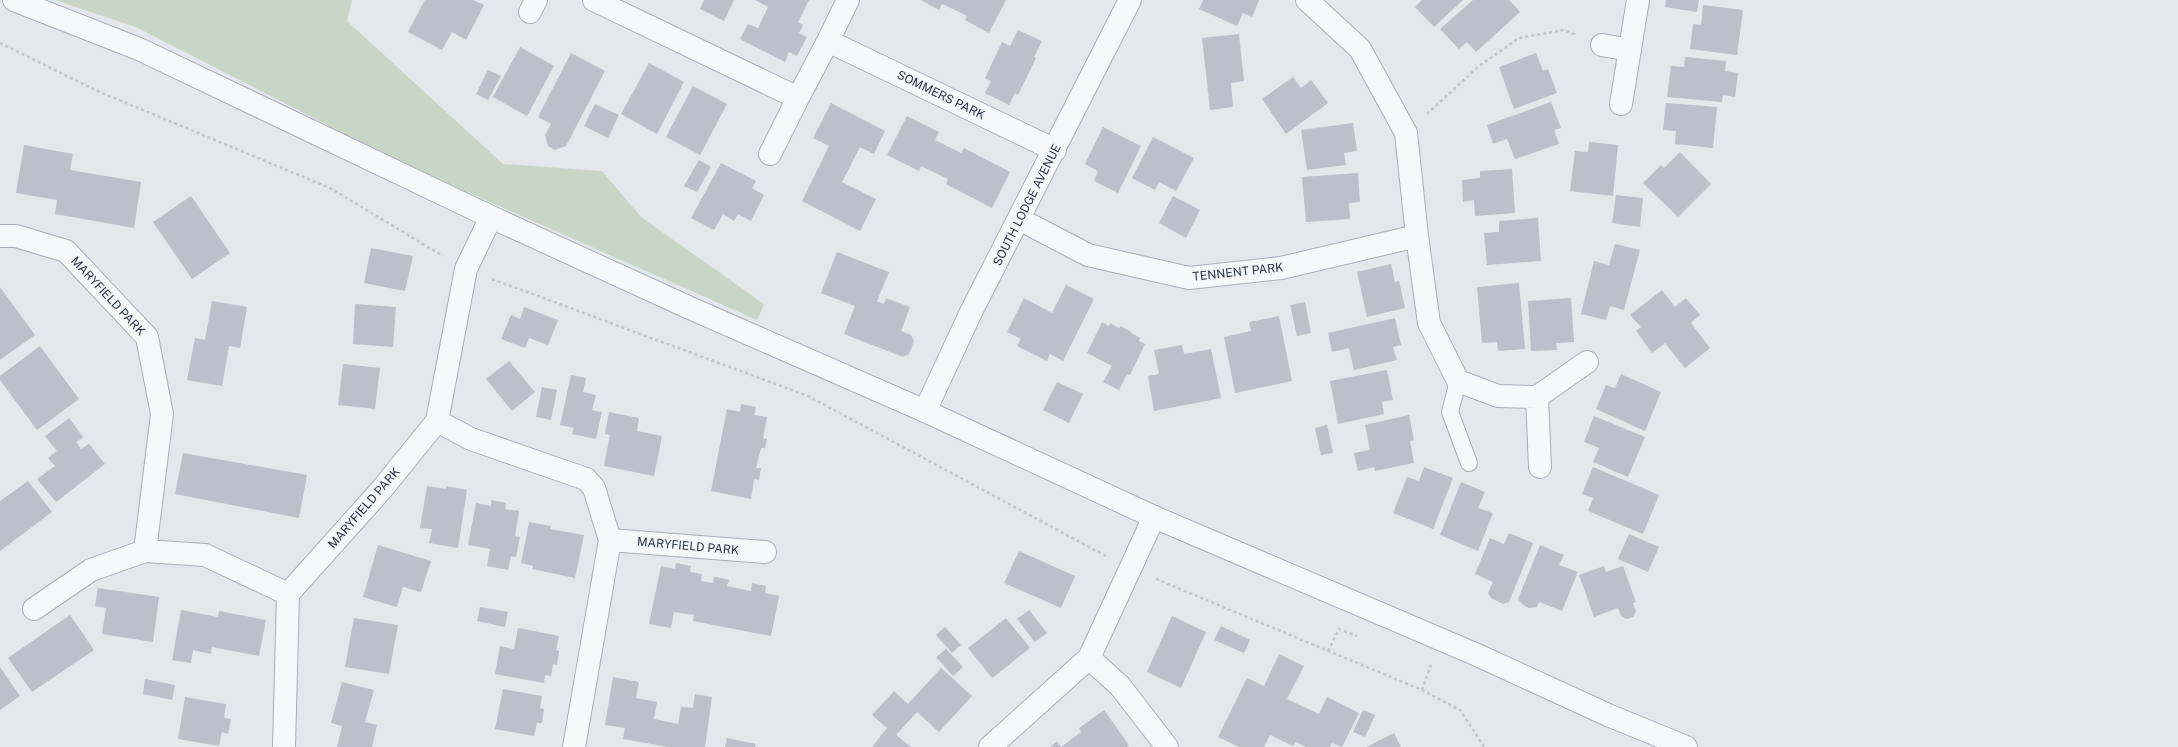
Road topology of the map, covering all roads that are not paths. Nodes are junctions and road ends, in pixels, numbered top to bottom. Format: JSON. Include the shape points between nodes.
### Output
{"nodes":[{"id":1,"x":14,"y":0,"type":"edge"},
{"id":2,"x":594,"y":0,"type":"edge"},
{"id":3,"x":848,"y":0,"type":"edge"},
{"id":4,"x":1130,"y":0,"type":"edge"},
{"id":5,"x":1307,"y":0,"type":"edge"},
{"id":6,"x":1638,"y":0,"type":"edge"},
{"id":7,"x":828,"y":41,"type":"junction"},
{"id":8,"x":1602,"y":45,"type":"road end"},
{"id":9,"x":1630,"y":50,"type":"junction"},
{"id":10,"x":798,"y":98,"type":"junction"},
{"id":11,"x":1621,"y":104,"type":"dead end"},
{"id":12,"x":1055,"y":150,"type":"junction"},
{"id":13,"x":770,"y":154,"type":"dead end"},
{"id":14,"x":491,"y":217,"type":"junction"},
{"id":15,"x":1019,"y":219,"type":"junction"},
{"id":16,"x":0,"y":236,"type":"edge"},
{"id":17,"x":1417,"y":236,"type":"junction"},
{"id":18,"x":1587,"y":362,"type":"dead end"},
{"id":19,"x":1458,"y":381,"type":"junction"},
{"id":20,"x":1537,"y":397,"type":"junction"},
{"id":21,"x":925,"y":411,"type":"junction"},
{"id":22,"x":437,"y":421,"type":"junction"},
{"id":23,"x":1469,"y":463,"type":"dead end"},
{"id":24,"x":1540,"y":467,"type":"dead end"},
{"id":25,"x":1154,"y":517,"type":"junction"},
{"id":26,"x":610,"y":540,"type":"junction"},
{"id":27,"x":145,"y":551,"type":"junction"},
{"id":28,"x":765,"y":552,"type":"dead end"},
{"id":29,"x":288,"y":594,"type":"junction"},
{"id":30,"x":34,"y":609,"type":"dead end"},
{"id":31,"x":1089,"y":658,"type":"junction"},
{"id":32,"x":284,"y":747,"type":"edge"},
{"id":33,"x":574,"y":747,"type":"edge"},
{"id":34,"x":990,"y":747,"type":"edge"},
{"id":35,"x":1167,"y":747,"type":"edge"},
{"id":36,"x":1686,"y":747,"type":"edge"}],
"edges":[{"from":1,"to":14,"type":"street","via":[[139,49]]},
{"from":2,"to":10,"type":"street"},
{"from":3,"to":7,"type":"street"},
{"from":4,"to":12,"type":"street","name":"SOUTH LODGE AVENUE"},
{"from":5,"to":17,"type":"street","via":[[1360,49],[1406,133]]},
{"from":6,"to":9,"type":"street"},
{"from":7,"to":10,"type":"street"},
{"from":7,"to":12,"type":"street","name":"SOMMERS PARK"},
{"from":8,"to":9,"type":"street"},
{"from":9,"to":11,"type":"street"},
{"from":10,"to":13,"type":"street"},
{"from":12,"to":15,"type":"street","name":"SOUTH LODGE AVENUE"},
{"from":14,"to":21,"type":"street"},
{"from":14,"to":22,"type":"street","name":"MARYFIELD PARK","via":[[466,270]]},
{"from":15,"to":17,"type":"street","name":"TENNENT PARK","via":[[1088,255],[1188,278],[1281,268]]},
{"from":15,"to":21,"type":"street","name":"SOUTH LODGE AVENUE"},
{"from":16,"to":27,"type":"street","name":"MARYFIELD PARK","via":[[16,236],[66,251],[147,337],[162,414]]},
{"from":17,"to":19,"type":"street","via":[[1429,323]]},
{"from":18,"to":20,"type":"street"},
{"from":19,"to":20,"type":"street","via":[[1498,396]]},
{"from":19,"to":23,"type":"lane","via":[[1450,412]]},
{"from":20,"to":24,"type":"street"},
{"from":21,"to":25,"type":"street"},
{"from":22,"to":26,"type":"street","via":[[471,439],[586,479],[594,488]]},
{"from":22,"to":29,"type":"street","name":"MARYFIELD PARK","via":[[382,489]]},
{"from":25,"to":31,"type":"street"},
{"from":25,"to":36,"type":"street"},
{"from":26,"to":28,"type":"street","name":"MARYFIELD PARK"},
{"from":26,"to":33,"type":"street"},
{"from":27,"to":29,"type":"street","via":[[205,555]]},
{"from":27,"to":30,"type":"street","via":[[91,570]]},
{"from":29,"to":32,"type":"street"},
{"from":31,"to":34,"type":"street"},
{"from":31,"to":35,"type":"street","via":[[1120,686]]}]}
